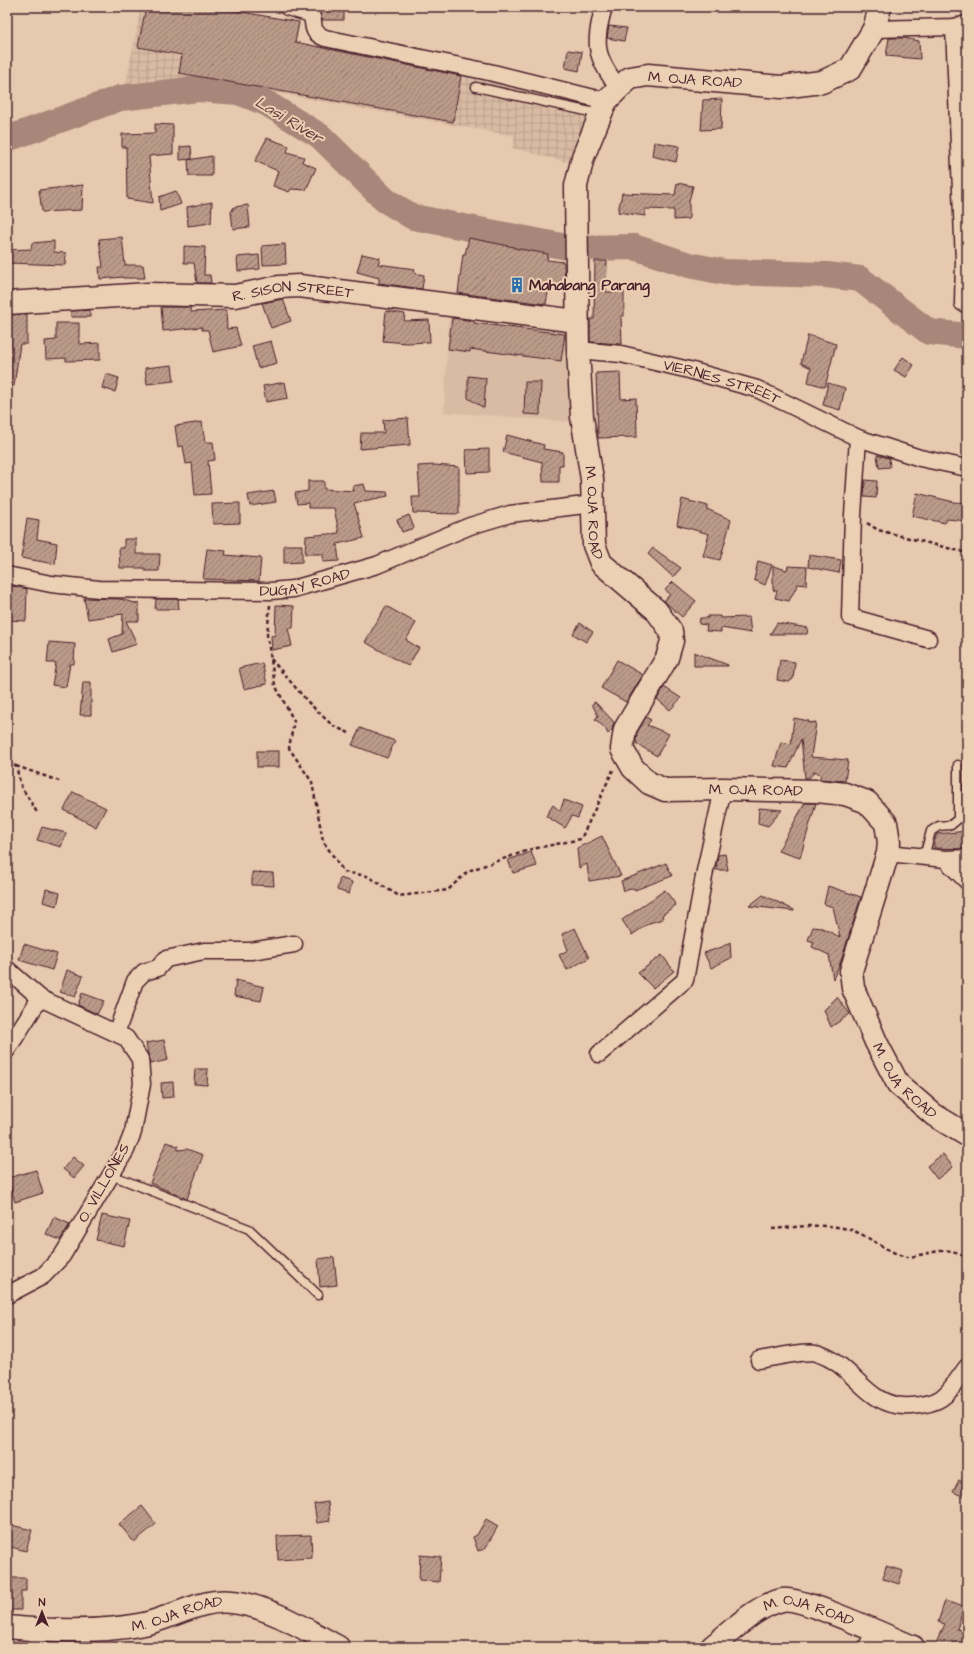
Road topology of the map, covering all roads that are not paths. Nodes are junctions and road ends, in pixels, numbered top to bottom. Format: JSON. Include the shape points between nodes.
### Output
{"nodes":[{"id":1,"x":287,"y":7,"type":"edge"},
{"id":2,"x":604,"y":7,"type":"edge"},
{"id":3,"x":880,"y":7,"type":"edge"},
{"id":4,"x":960,"y":26,"type":"edge"},
{"id":5,"x":874,"y":29,"type":"junction"},
{"id":6,"x":476,"y":87,"type":"dead end"},
{"id":7,"x":962,"y":93,"type":"edge"},
{"id":8,"x":608,"y":101,"type":"junction"},
{"id":9,"x":965,"y":262,"type":"edge"},
{"id":10,"x":7,"y":303,"type":"edge"},
{"id":11,"x":965,"y":303,"type":"edge"},
{"id":12,"x":577,"y":321,"type":"junction"},
{"id":13,"x":578,"y":350,"type":"junction"},
{"id":14,"x":858,"y":438,"type":"junction"},
{"id":15,"x":967,"y":468,"type":"edge"},
{"id":16,"x":593,"y":504,"type":"junction"},
{"id":17,"x":7,"y":574,"type":"edge"},
{"id":18,"x":928,"y":639,"type":"dead end"},
{"id":19,"x":958,"y":765,"type":"dead end"},
{"id":20,"x":723,"y":789,"type":"junction"},
{"id":21,"x":888,"y":853,"type":"junction"},
{"id":22,"x":924,"y":857,"type":"junction"},
{"id":23,"x":967,"y":858,"type":"edge"},
{"id":24,"x":945,"y":859,"type":"junction"},
{"id":25,"x":967,"y":881,"type":"edge"},
{"id":26,"x":294,"y":944,"type":"dead end"},
{"id":27,"x":7,"y":969,"type":"edge"},
{"id":28,"x":40,"y":998,"type":"junction"},
{"id":29,"x":116,"y":1033,"type":"junction"},
{"id":30,"x":7,"y":1050,"type":"edge"},
{"id":31,"x":599,"y":1054,"type":"dead end"},
{"id":32,"x":967,"y":1135,"type":"edge"},
{"id":33,"x":111,"y":1175,"type":"junction"},
{"id":34,"x":7,"y":1295,"type":"edge"},
{"id":35,"x":318,"y":1295,"type":"dead end"},
{"id":36,"x":759,"y":1360,"type":"dead end"},
{"id":37,"x":967,"y":1367,"type":"edge"},
{"id":38,"x":7,"y":1627,"type":"edge"},
{"id":39,"x":38,"y":1638,"type":"edge"},
{"id":40,"x":870,"y":1639,"type":"edge"},
{"id":41,"x":338,"y":1647,"type":"edge"},
{"id":42,"x":712,"y":1647,"type":"edge"},
{"id":43,"x":914,"y":1647,"type":"edge"}],
"edges":[{"from":1,"to":8,"type":"street","via":[[311,14],[314,30],[317,35],[325,38],[489,72]]},
{"from":2,"to":8,"type":"street","via":[[596,38],[600,58],[607,73]]},
{"from":3,"to":5,"type":"street","name":"M. OJA ROAD"},
{"from":4,"to":5,"type":"street"},
{"from":4,"to":7,"type":"street"},
{"from":5,"to":8,"type":"street","name":"M. OJA ROAD","via":[[850,69],[822,82],[781,87],[648,75],[630,78]]},
{"from":6,"to":8,"type":"lane"},
{"from":7,"to":9,"type":"street"},
{"from":8,"to":12,"type":"street","name":"M. OJA ROAD","via":[[583,157],[576,186]]},
{"from":9,"to":11,"type":"street"},
{"from":10,"to":12,"type":"street","name":"R. SISON STREET","via":[[149,294],[235,296],[279,287],[299,286]]},
{"from":12,"to":13,"type":"street","name":"M. OJA ROAD"},
{"from":13,"to":14,"type":"street","name":"VIERNES STREET","via":[[621,354],[757,389]]},
{"from":13,"to":16,"type":"street","name":"M. OJA ROAD","via":[[582,417],[592,479]]},
{"from":14,"to":15,"type":"street","name":"VIERNES STREET","via":[[920,458]]},
{"from":14,"to":18,"type":"street","via":[[850,617]]},
{"from":16,"to":17,"type":"street","name":"DUGAY ROAD","via":[[503,516],[470,526],[377,565],[293,589],[99,589],[51,584]]},
{"from":16,"to":20,"type":"street","name":"M. OJA ROAD","via":[[594,545],[600,563],[656,610],[671,631],[672,641],[667,658],[625,729],[622,749],[633,768],[649,783],[665,790]]},
{"from":19,"to":22,"type":"lane","via":[[958,819],[951,825],[939,826],[931,831]]},
{"from":20,"to":21,"type":"street","name":"M. OJA ROAD","via":[[817,791],[845,794],[867,802],[886,824]]},
{"from":20,"to":31,"type":"street","via":[[705,871],[686,980]]},
{"from":21,"to":22,"type":"street"},
{"from":21,"to":32,"type":"street","name":"M. OJA ROAD","via":[[851,971],[853,988],[876,1042],[898,1084],[934,1115]]},
{"from":22,"to":24,"type":"street"},
{"from":23,"to":24,"type":"street"},
{"from":24,"to":25,"type":"street"},
{"from":26,"to":29,"type":"street","via":[[251,951],[204,951],[166,959],[158,968],[144,972],[135,981]]},
{"from":27,"to":28,"type":"street","name":"O. VILLONES"},
{"from":28,"to":29,"type":"street","name":"O. VILLONES"},
{"from":28,"to":30,"type":"street"},
{"from":29,"to":33,"type":"street","name":"O. VILLONES","via":[[126,1038],[140,1059],[142,1084],[133,1132]]},
{"from":33,"to":34,"type":"street","name":"O. VILLONES","via":[[62,1256],[43,1276]]},
{"from":33,"to":35,"type":"lane","via":[[250,1229]]},
{"from":36,"to":37,"type":"street","via":[[814,1352],[830,1357],[846,1368],[879,1400],[897,1407],[927,1405],[943,1399]]},
{"from":38,"to":39,"type":"street","name":"M. OJA ROAD"},
{"from":39,"to":41,"type":"street","name":"M. OJA ROAD","via":[[144,1624],[203,1605],[231,1601],[258,1607]]},
{"from":40,"to":42,"type":"street","name":"M. OJA ROAD","via":[[806,1603],[784,1599],[760,1609]]},
{"from":40,"to":43,"type":"street","name":"M. OJA ROAD"}]}
